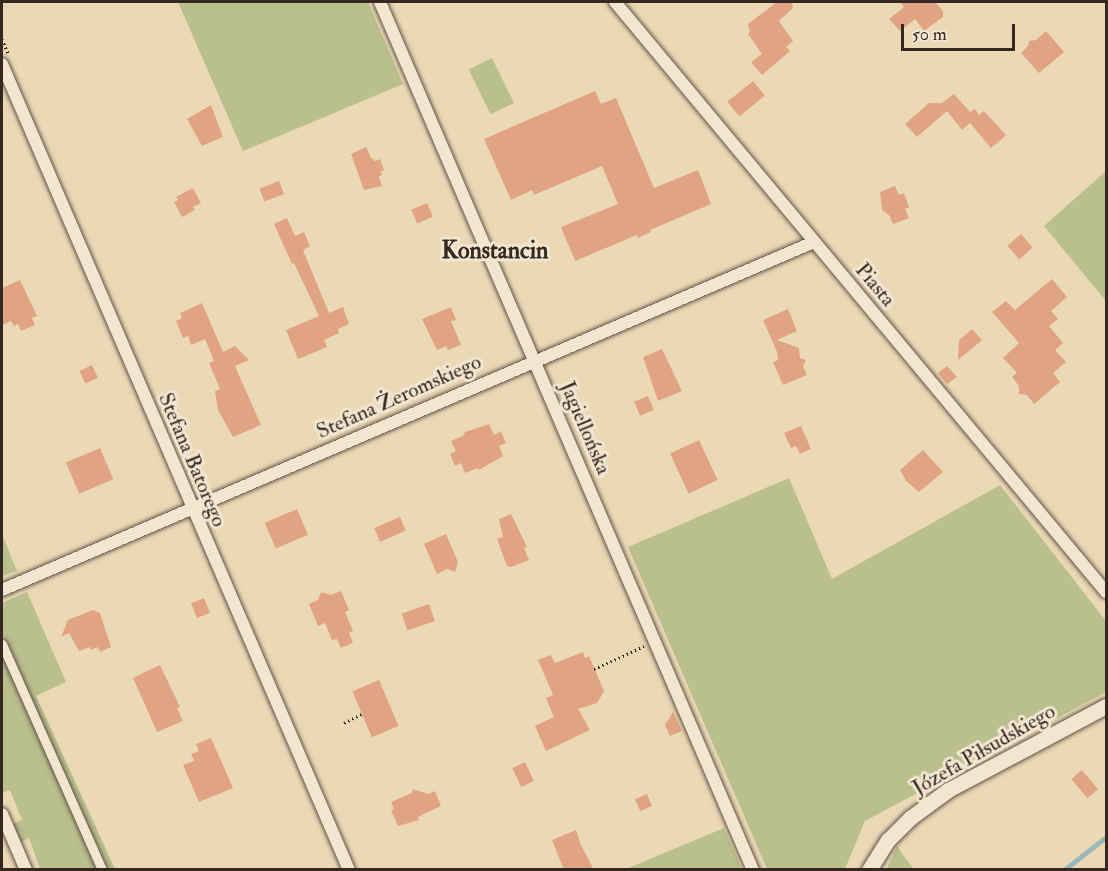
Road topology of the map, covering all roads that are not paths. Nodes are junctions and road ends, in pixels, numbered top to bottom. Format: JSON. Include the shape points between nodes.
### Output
{"nodes":[{"id":1,"x":380,"y":2,"type":"edge"},
{"id":2,"x":615,"y":2,"type":"edge"},
{"id":3,"x":2,"y":64,"type":"edge"},
{"id":4,"x":814,"y":242,"type":"junction"},
{"id":5,"x":535,"y":360,"type":"junction"},
{"id":6,"x":192,"y":509,"type":"junction"},
{"id":7,"x":2,"y":590,"type":"edge"},
{"id":8,"x":1107,"y":592,"type":"edge"},
{"id":9,"x":2,"y":644,"type":"edge"},
{"id":10,"x":1107,"y":706,"type":"edge"},
{"id":11,"x":2,"y":814,"type":"edge"},
{"id":12,"x":26,"y":870,"type":"edge"},
{"id":13,"x":102,"y":870,"type":"edge"},
{"id":14,"x":349,"y":870,"type":"edge"},
{"id":15,"x":753,"y":870,"type":"edge"},
{"id":16,"x":869,"y":870,"type":"edge"}],
"edges":[{"from":1,"to":5,"type":"street","name":"Jagiellońska"},
{"from":2,"to":4,"type":"street","name":"Piasta"},
{"from":3,"to":6,"type":"street","name":"Stefana Batorego"},
{"from":4,"to":5,"type":"street","name":"Stefana Żeromskiego"},
{"from":4,"to":8,"type":"street","name":"Piasta"},
{"from":5,"to":6,"type":"street","name":"Stefana Żeromskiego"},
{"from":5,"to":15,"type":"street","name":"Jagiellońska"},
{"from":6,"to":7,"type":"street","name":"Stefana Żeromskiego"},
{"from":6,"to":14,"type":"street","name":"Stefana Batorego"},
{"from":9,"to":13,"type":"street"},
{"from":10,"to":16,"type":"street","name":"Józefa Piłsudskiego","via":[[948,790],[888,840]]},
{"from":11,"to":12,"type":"street"}]}
